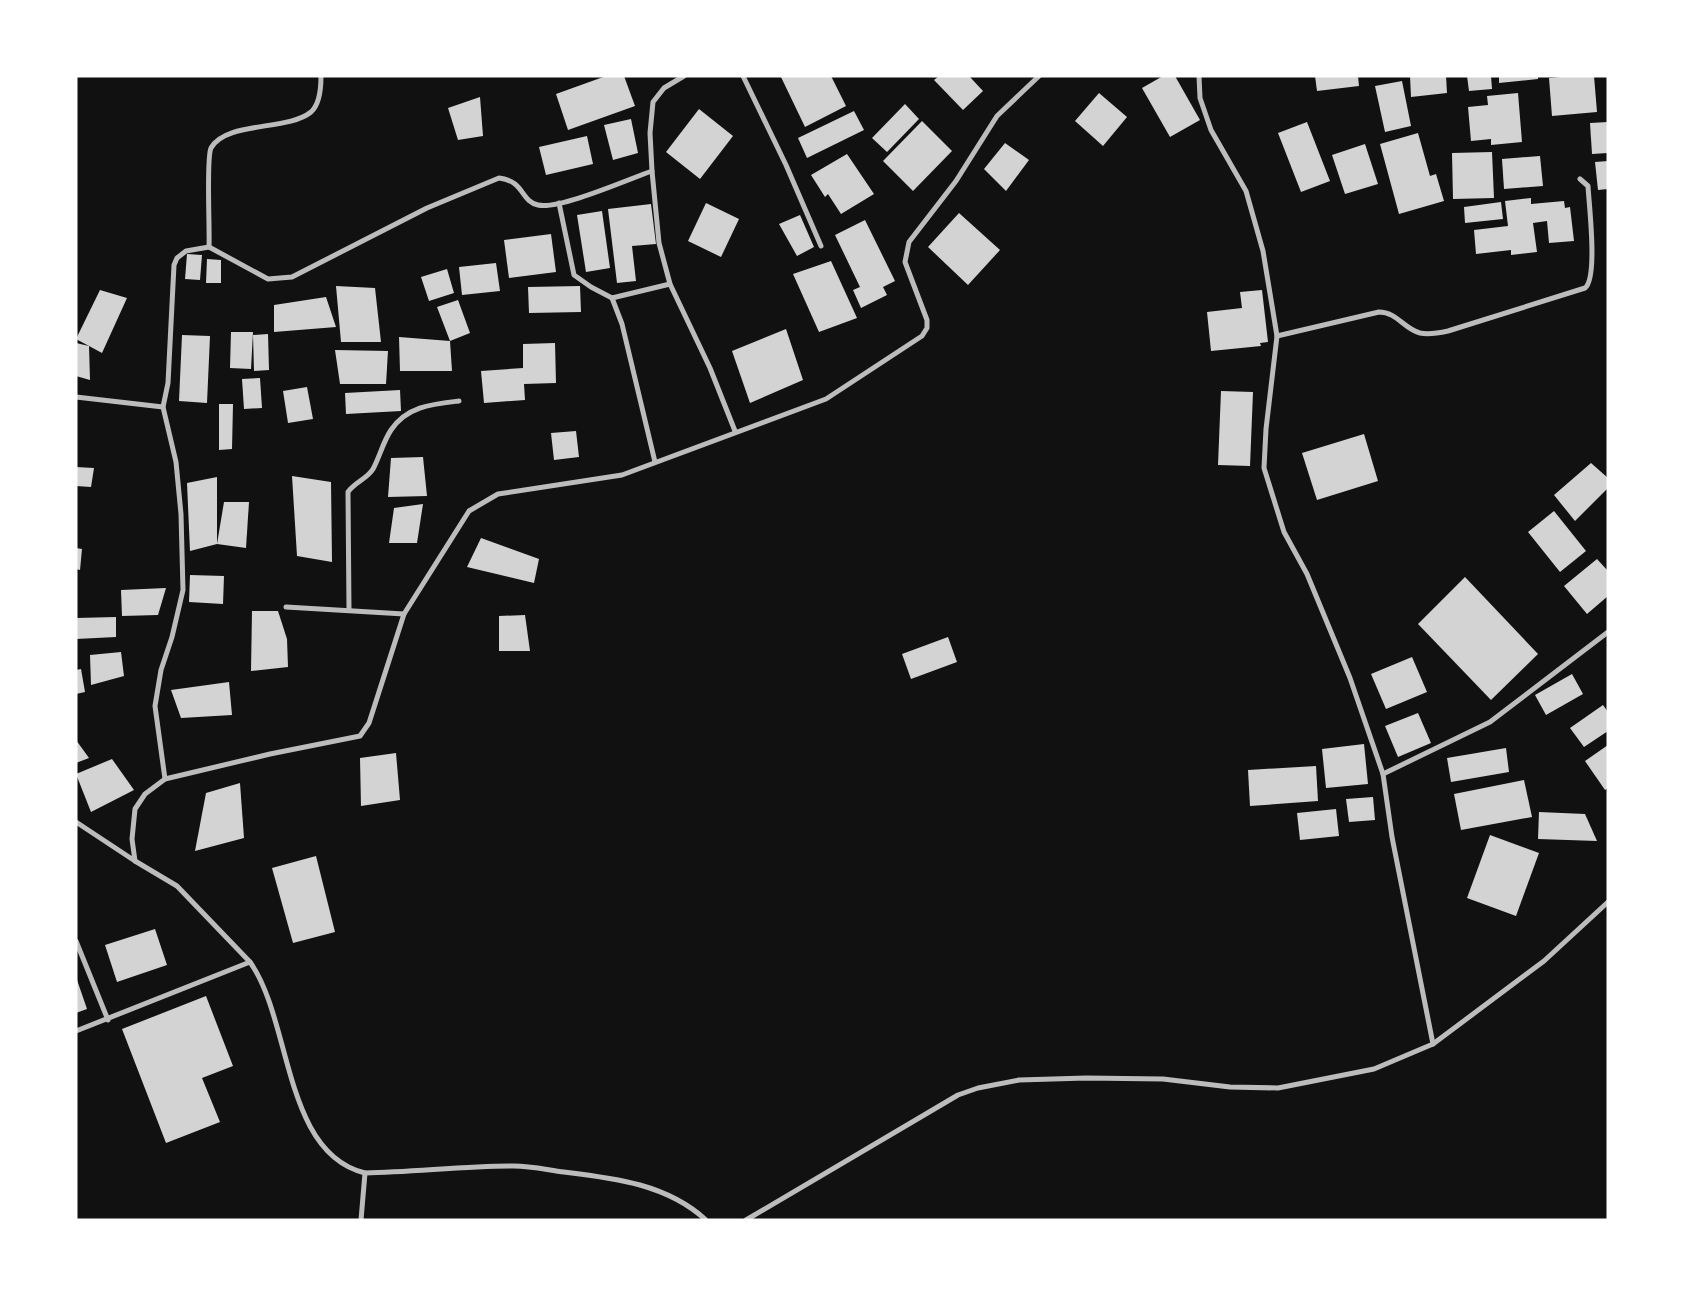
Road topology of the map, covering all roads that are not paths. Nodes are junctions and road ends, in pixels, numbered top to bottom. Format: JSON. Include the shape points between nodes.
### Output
{"nodes":[{"id":1,"x":321,"y":76,"type":"edge"},
{"id":2,"x":684,"y":76,"type":"edge"},
{"id":3,"x":743,"y":76,"type":"edge"},
{"id":4,"x":1039,"y":76,"type":"edge"},
{"id":5,"x":1199,"y":76,"type":"edge"},
{"id":6,"x":652,"y":171,"type":"junction"},
{"id":7,"x":1580,"y":179,"type":"dead end"},
{"id":8,"x":559,"y":204,"type":"junction"},
{"id":9,"x":821,"y":246,"type":"dead end"},
{"id":10,"x":209,"y":247,"type":"junction"},
{"id":11,"x":670,"y":284,"type":"junction"},
{"id":12,"x":612,"y":298,"type":"junction"},
{"id":13,"x":1277,"y":336,"type":"junction"},
{"id":14,"x":76,"y":397,"type":"edge"},
{"id":15,"x":459,"y":401,"type":"dead end"},
{"id":16,"x":163,"y":407,"type":"junction"},
{"id":17,"x":735,"y":431,"type":"junction"},
{"id":18,"x":654,"y":462,"type":"junction"},
{"id":19,"x":286,"y":607,"type":"dead end"},
{"id":20,"x":349,"y":610,"type":"junction"},
{"id":21,"x":404,"y":614,"type":"junction"},
{"id":22,"x":1608,"y":632,"type":"edge"},
{"id":23,"x":1383,"y":774,"type":"junction"},
{"id":24,"x":165,"y":779,"type":"junction"},
{"id":25,"x":76,"y":822,"type":"edge"},
{"id":26,"x":135,"y":861,"type":"junction"},
{"id":27,"x":1608,"y":902,"type":"edge"},
{"id":28,"x":76,"y":940,"type":"edge"},
{"id":29,"x":250,"y":962,"type":"junction"},
{"id":30,"x":108,"y":1020,"type":"junction"},
{"id":31,"x":76,"y":1032,"type":"edge"},
{"id":32,"x":1433,"y":1044,"type":"junction"},
{"id":33,"x":365,"y":1173,"type":"junction"},
{"id":34,"x":361,"y":1220,"type":"edge"},
{"id":35,"x":706,"y":1220,"type":"edge"},
{"id":36,"x":746,"y":1220,"type":"edge"}],
"edges":[{"from":1,"to":10,"type":"street","via":[[319,98],[311,112],[222,136],[211,147],[207,163]]},
{"from":2,"to":6,"type":"street","via":[[664,88],[653,102],[650,133]]},
{"from":3,"to":9,"type":"street"},
{"from":4,"to":17,"type":"street","via":[[997,116],[956,181],[909,242],[905,262],[927,320],[922,336],[826,399]]},
{"from":5,"to":13,"type":"street","via":[[1200,98],[1211,130],[1246,191],[1263,251]]},
{"from":6,"to":8,"type":"street"},
{"from":6,"to":11,"type":"street","via":[[659,244]]},
{"from":7,"to":13,"type":"street","via":[[1588,186],[1591,245],[1590,284],[1585,288],[1432,334],[1419,333],[1389,312],[1380,312]]},
{"from":8,"to":10,"type":"street","via":[[541,206],[530,203],[517,184],[499,178],[427,208],[292,277],[278,279],[268,278]]},
{"from":8,"to":12,"type":"street","via":[[574,275]]},
{"from":10,"to":16,"type":"street","via":[[186,251],[174,265],[168,383]]},
{"from":11,"to":12,"type":"street"},
{"from":11,"to":17,"type":"street","via":[[710,368]]},
{"from":12,"to":18,"type":"street","via":[[622,324]]},
{"from":13,"to":23,"type":"street","via":[[1264,468],[1284,532],[1307,574],[1350,678]]},
{"from":14,"to":16,"type":"street"},
{"from":15,"to":20,"type":"street","via":[[422,406],[409,412],[391,429],[372,470],[348,492]]},
{"from":16,"to":24,"type":"street","via":[[176,462],[183,590],[161,670],[155,706]]},
{"from":17,"to":18,"type":"street"},
{"from":18,"to":21,"type":"street","via":[[622,475],[498,494],[475,507],[465,517]]},
{"from":19,"to":20,"type":"street"},
{"from":20,"to":21,"type":"street"},
{"from":21,"to":24,"type":"street","via":[[369,723],[360,736]]},
{"from":22,"to":23,"type":"street","via":[[1490,722]]},
{"from":23,"to":32,"type":"street","via":[[1392,837]]},
{"from":24,"to":26,"type":"street","via":[[145,794],[135,808],[132,839]]},
{"from":25,"to":26,"type":"street"},
{"from":26,"to":29,"type":"street","via":[[177,886]]},
{"from":27,"to":32,"type":"street","via":[[1544,961]]},
{"from":28,"to":30,"type":"street"},
{"from":29,"to":30,"type":"street"},
{"from":29,"to":33,"type":"street","via":[[270,999],[310,1128],[332,1157],[349,1169]]},
{"from":30,"to":31,"type":"street"},
{"from":32,"to":36,"type":"street","via":[[1374,1069],[1278,1088],[1163,1079],[1086,1078],[1019,1080],[978,1088],[958,1095]]},
{"from":33,"to":34,"type":"street"},
{"from":33,"to":35,"type":"street","via":[[516,1166],[584,1174],[640,1184],[664,1192],[692,1206]]}]}
